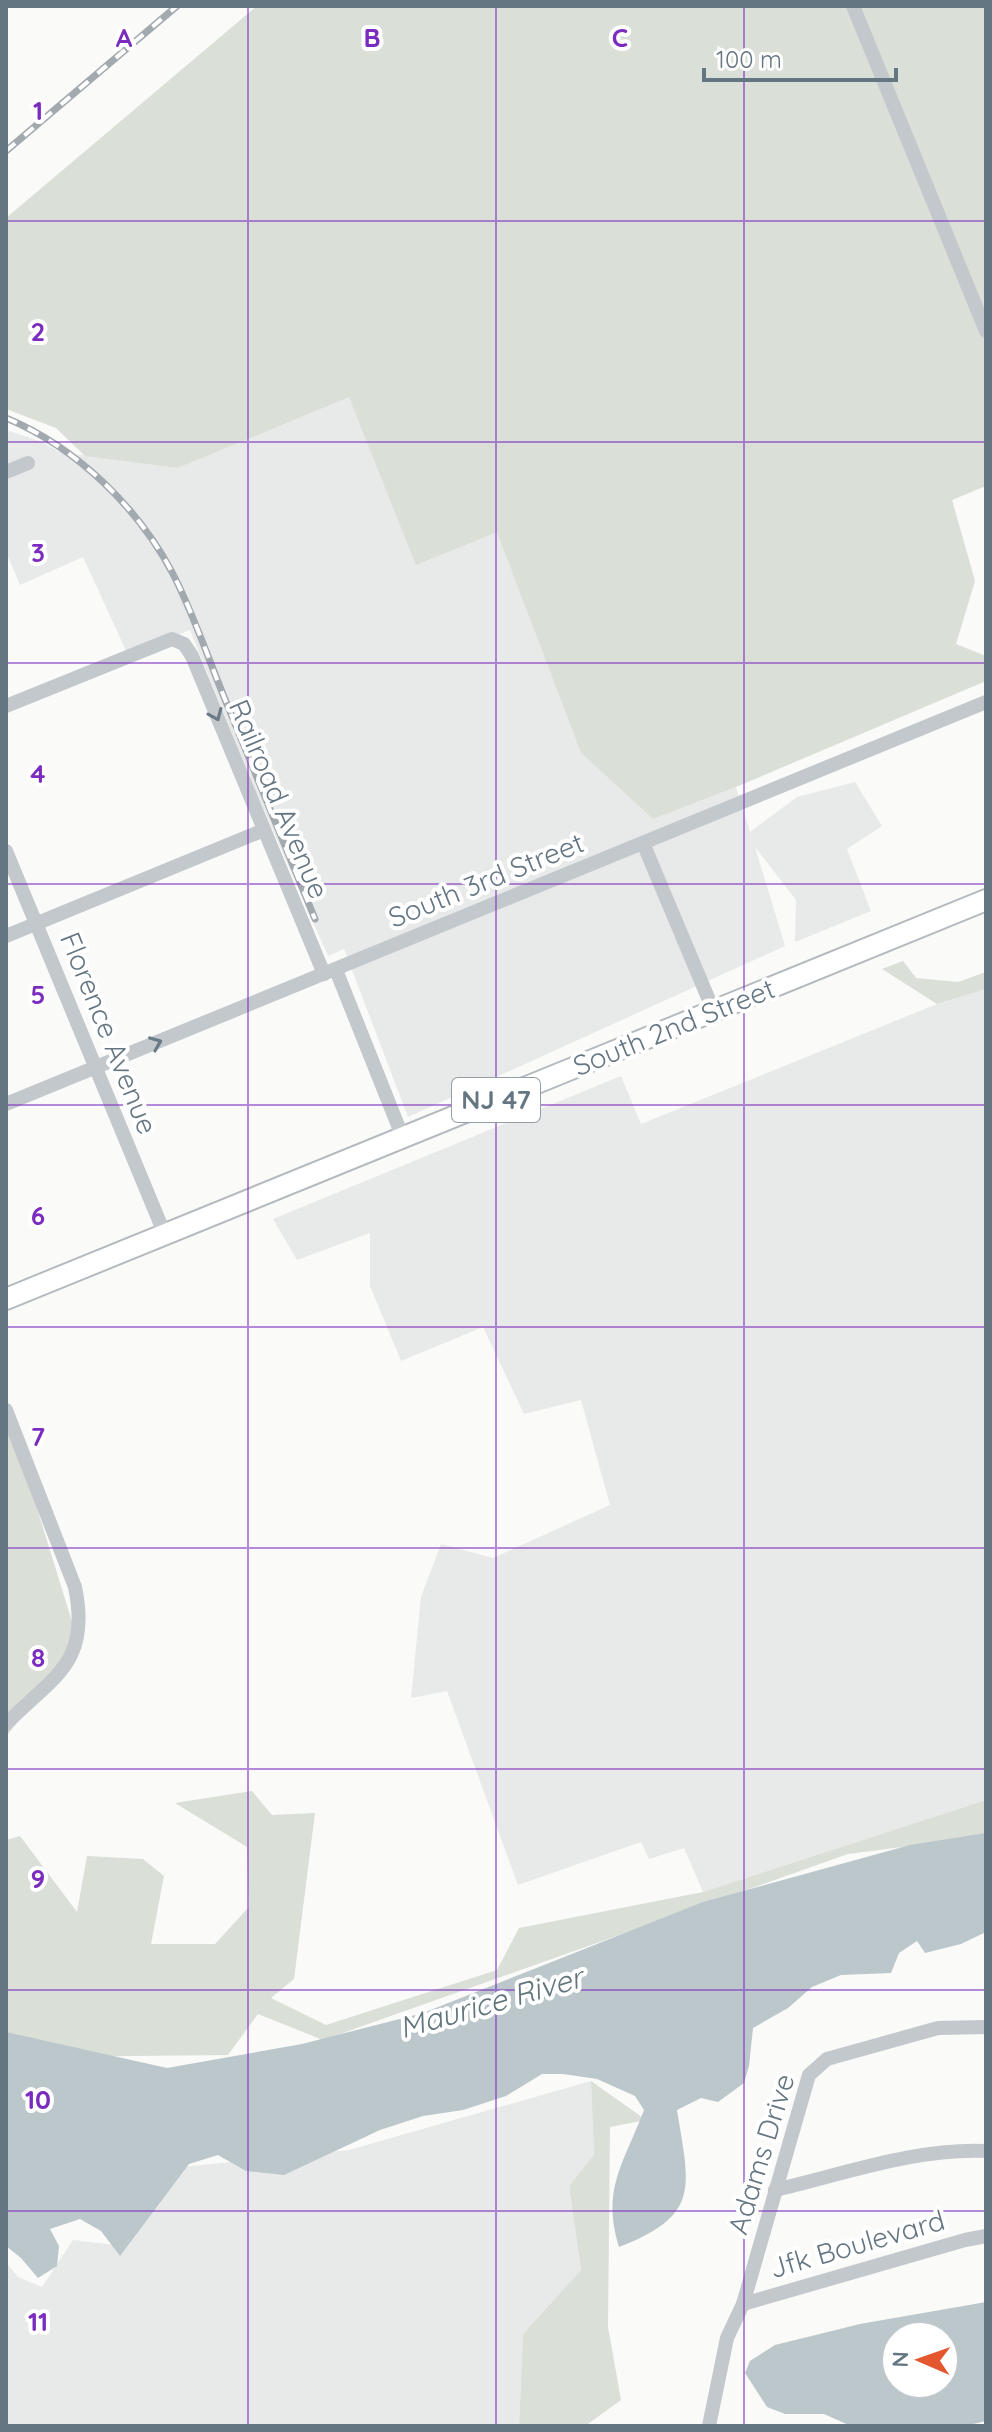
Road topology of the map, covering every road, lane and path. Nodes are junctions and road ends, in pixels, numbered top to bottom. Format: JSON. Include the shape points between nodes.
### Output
{"nodes":[{"id":1,"x":853,"y":6,"type":"edge"},
{"id":2,"x":986,"y":331,"type":"edge"},
{"id":3,"x":28,"y":463,"type":"dead end"},
{"id":4,"x":6,"y":472,"type":"edge"},
{"id":5,"x":986,"y":702,"type":"edge"},
{"id":6,"x":6,"y":706,"type":"edge"},
{"id":7,"x":264,"y":830,"type":"junction"},
{"id":8,"x":643,"y":843,"type":"junction"},
{"id":9,"x":6,"y":851,"type":"edge"},
{"id":10,"x":986,"y":900,"type":"edge"},
{"id":11,"x":36,"y":923,"type":"junction"},
{"id":12,"x":6,"y":936,"type":"edge"},
{"id":13,"x":330,"y":972,"type":"junction"},
{"id":14,"x":714,"y":1012,"type":"junction"},
{"id":15,"x":95,"y":1067,"type":"junction"},
{"id":16,"x":6,"y":1104,"type":"edge"},
{"id":17,"x":403,"y":1138,"type":"junction"},
{"id":18,"x":165,"y":1235,"type":"junction"},
{"id":19,"x":6,"y":1299,"type":"edge"},
{"id":20,"x":6,"y":1410,"type":"edge"},
{"id":21,"x":6,"y":1724,"type":"edge"},
{"id":22,"x":986,"y":2027,"type":"edge"},
{"id":23,"x":986,"y":2151,"type":"edge"},
{"id":24,"x":775,"y":2190,"type":"junction"},
{"id":25,"x":986,"y":2236,"type":"edge"},
{"id":26,"x":743,"y":2304,"type":"junction"},
{"id":27,"x":709,"y":2426,"type":"edge"}],
"edges":[{"from":1,"to":2,"type":"street"},
{"from":3,"to":4,"type":"street"},
{"from":5,"to":8,"type":"street","name":"South 3rd Street"},
{"from":6,"to":7,"type":"street","name":"Railroad Avenue","one_way":true,"via":[[172,639],[184,644]]},
{"from":7,"to":11,"type":"street"},
{"from":7,"to":13,"type":"street","name":"Railroad Avenue"},
{"from":8,"to":13,"type":"street","name":"South 3rd Street"},
{"from":8,"to":14,"type":"street"},
{"from":9,"to":11,"type":"street","name":"Florence Avenue"},
{"from":10,"to":14,"type":"main road","name":"South 2nd Street","number":"NJ 47"},
{"from":11,"to":12,"type":"street"},
{"from":11,"to":15,"type":"street","name":"Florence Avenue"},
{"from":15,"to":13,"type":"street","name":"South 3rd Street","one_way":true},
{"from":13,"to":17,"type":"street","name":"Railroad Avenue"},
{"from":14,"to":17,"type":"main road","name":"South 2nd Street","number":"NJ 47"},
{"from":15,"to":16,"type":"street","name":"South 3rd Street"},
{"from":15,"to":18,"type":"street","name":"Florence Avenue"},
{"from":17,"to":18,"type":"main road","name":"South 2nd Street","number":"NJ 47"},
{"from":18,"to":19,"type":"main road","name":"South 2nd Street","number":"NJ 47"},
{"from":20,"to":21,"type":"street","via":[[75,1587],[80,1635],[63,1670]]},
{"from":22,"to":24,"type":"street","name":"Adams Drive","via":[[938,2028],[827,2059],[809,2075]]},
{"from":23,"to":24,"type":"street","via":[[925,2154]]},
{"from":24,"to":26,"type":"street","name":"Adams Drive"},
{"from":25,"to":26,"type":"street","name":"Jfk Boulevard"},
{"from":26,"to":27,"type":"street","name":"Adams Drive","via":[[727,2338]]}]}
